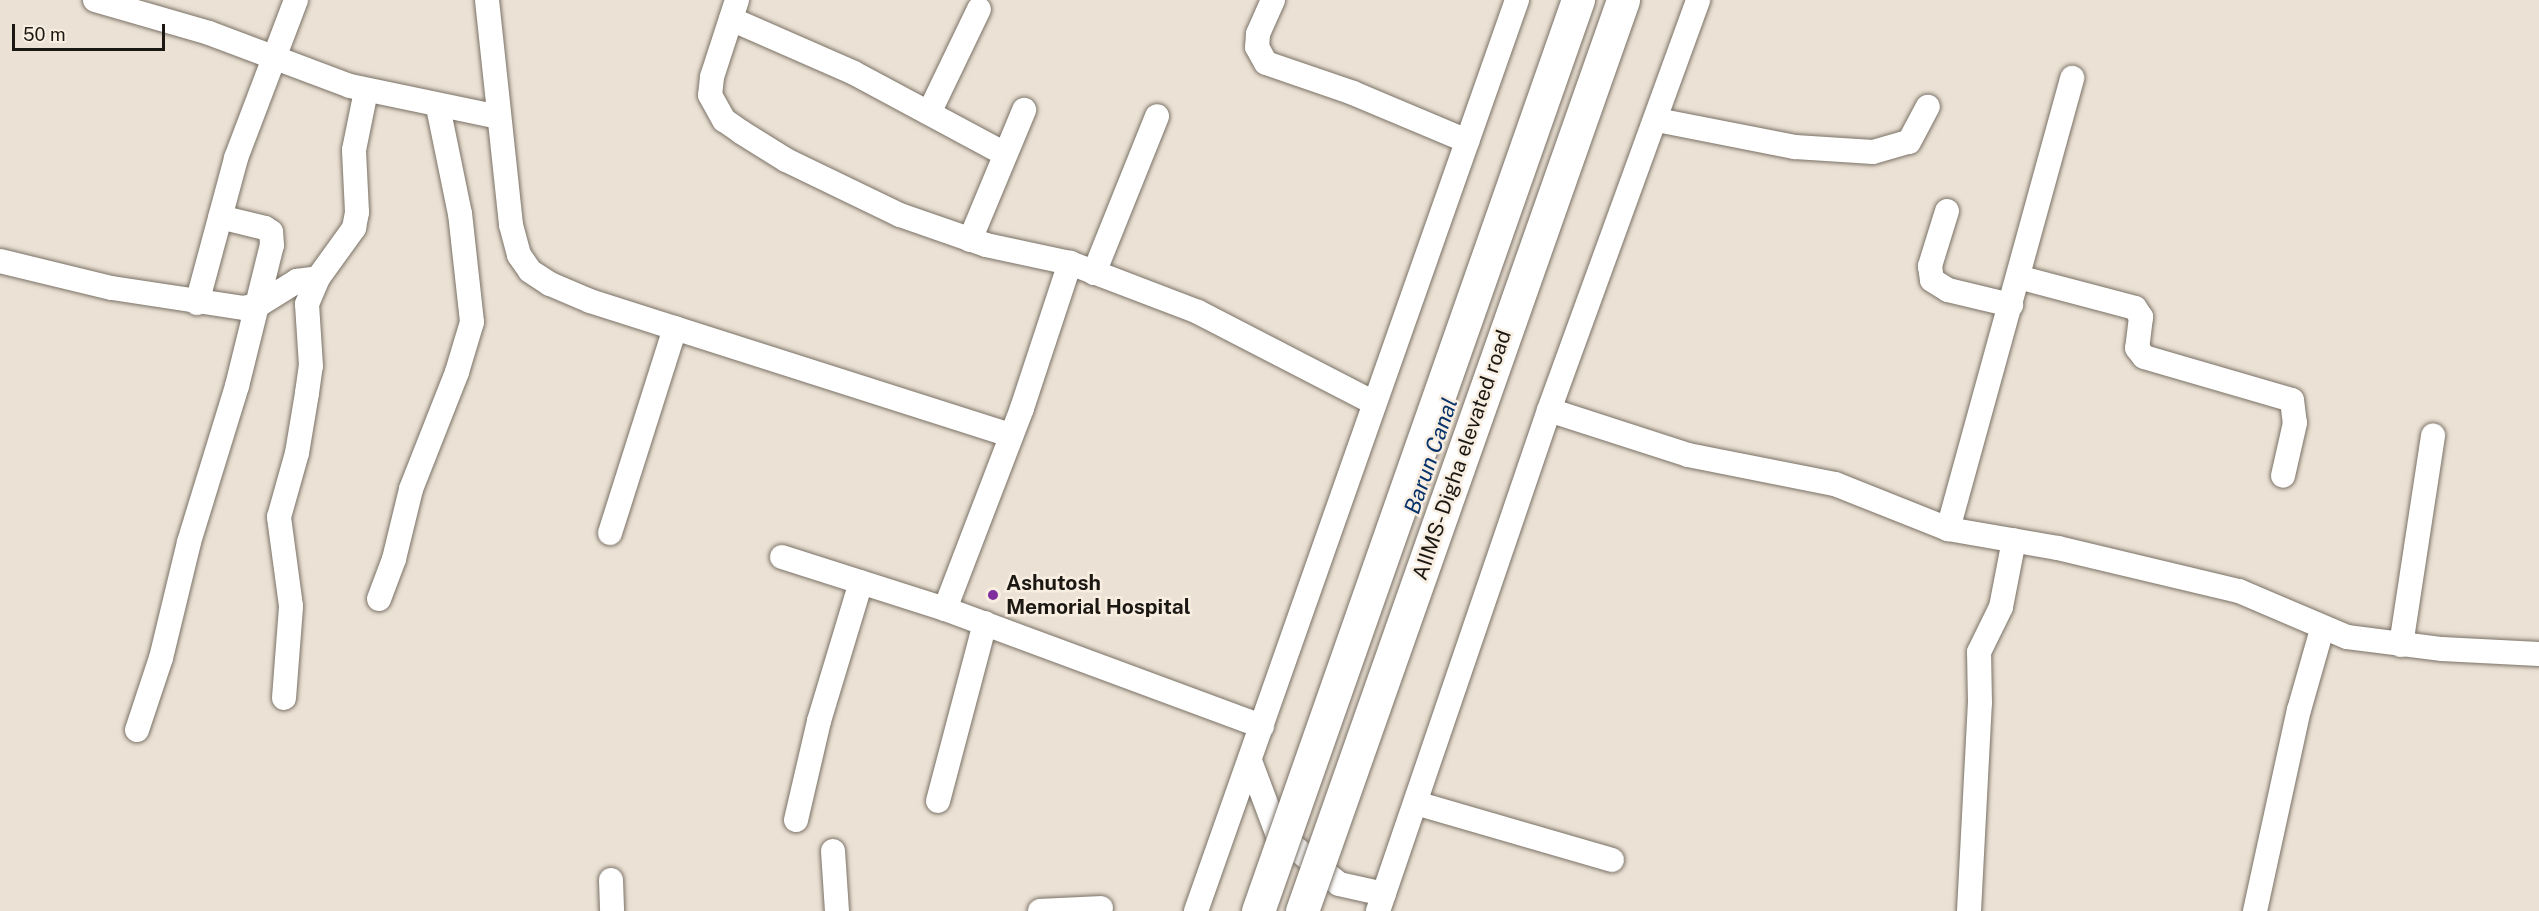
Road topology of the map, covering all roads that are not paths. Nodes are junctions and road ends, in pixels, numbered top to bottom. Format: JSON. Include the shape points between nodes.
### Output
{"nodes":[{"id":1,"x":95,"y":0,"type":"edge"},
{"id":2,"x":296,"y":0,"type":"edge"},
{"id":3,"x":487,"y":0,"type":"edge"},
{"id":4,"x":1273,"y":0,"type":"edge"},
{"id":5,"x":1517,"y":0,"type":"edge"},
{"id":6,"x":1578,"y":0,"type":"edge"},
{"id":7,"x":1623,"y":0,"type":"edge"},
{"id":8,"x":1698,"y":0,"type":"edge"},
{"id":9,"x":734,"y":9,"type":"edge"},
{"id":10,"x":979,"y":9,"type":"dead end"},
{"id":11,"x":274,"y":58,"type":"junction"},
{"id":12,"x":2072,"y":78,"type":"dead end"},
{"id":13,"x":366,"y":91,"type":"junction"},
{"id":14,"x":438,"y":107,"type":"junction"},
{"id":15,"x":1928,"y":107,"type":"dead end"},
{"id":16,"x":1024,"y":110,"type":"dead end"},
{"id":17,"x":929,"y":113,"type":"junction"},
{"id":18,"x":1157,"y":116,"type":"dead end"},
{"id":19,"x":498,"y":117,"type":"junction"},
{"id":20,"x":1657,"y":120,"type":"junction"},
{"id":21,"x":1467,"y":141,"type":"junction"},
{"id":22,"x":1005,"y":154,"type":"junction"},
{"id":23,"x":1947,"y":211,"type":"dead end"},
{"id":24,"x":220,"y":217,"type":"junction"},
{"id":25,"x":970,"y":240,"type":"junction"},
{"id":26,"x":0,"y":261,"type":"edge"},
{"id":27,"x":1070,"y":263,"type":"junction"},
{"id":28,"x":1094,"y":273,"type":"junction"},
{"id":29,"x":318,"y":278,"type":"junction"},
{"id":30,"x":2018,"y":278,"type":"junction"},
{"id":31,"x":197,"y":303,"type":"junction"},
{"id":32,"x":260,"y":304,"type":"junction"},
{"id":33,"x":2011,"y":305,"type":"junction"},
{"id":34,"x":675,"y":328,"type":"junction"},
{"id":35,"x":1374,"y":403,"type":"junction"},
{"id":36,"x":1550,"y":411,"type":"junction"},
{"id":37,"x":1011,"y":435,"type":"junction"},
{"id":38,"x":2433,"y":435,"type":"dead end"},
{"id":39,"x":2283,"y":476,"type":"dead end"},
{"id":40,"x":1948,"y":529,"type":"junction"},
{"id":41,"x":610,"y":533,"type":"dead end"},
{"id":42,"x":2014,"y":540,"type":"junction"},
{"id":43,"x":782,"y":557,"type":"dead end"},
{"id":44,"x":861,"y":582,"type":"junction"},
{"id":45,"x":379,"y":599,"type":"dead end"},
{"id":46,"x":945,"y":609,"type":"junction"},
{"id":47,"x":985,"y":623,"type":"junction"},
{"id":48,"x":2322,"y":629,"type":"junction"},
{"id":49,"x":2401,"y":645,"type":"junction"},
{"id":50,"x":2539,"y":654,"type":"edge"},
{"id":51,"x":284,"y":698,"type":"dead end"},
{"id":52,"x":1262,"y":726,"type":"junction"},
{"id":53,"x":137,"y":730,"type":"dead end"},
{"id":54,"x":1250,"y":761,"type":"junction"},
{"id":55,"x":938,"y":801,"type":"dead end"},
{"id":56,"x":1416,"y":803,"type":"junction"},
{"id":57,"x":796,"y":820,"type":"dead end"},
{"id":58,"x":833,"y":851,"type":"dead end"},
{"id":59,"x":1612,"y":860,"type":"dead end"},
{"id":60,"x":610,"y":880,"type":"dead end"},
{"id":61,"x":1381,"y":903,"type":"edge"},
{"id":62,"x":1101,"y":908,"type":"dead end"},
{"id":63,"x":612,"y":911,"type":"edge"},
{"id":64,"x":837,"y":911,"type":"edge"},
{"id":65,"x":1040,"y":911,"type":"edge"},
{"id":66,"x":1196,"y":911,"type":"edge"},
{"id":67,"x":1258,"y":911,"type":"edge"},
{"id":68,"x":1302,"y":911,"type":"edge"},
{"id":69,"x":1969,"y":911,"type":"edge"},
{"id":70,"x":2255,"y":911,"type":"edge"}],
"edges":[{"from":1,"to":11,"type":"street","via":[[209,33]]},
{"from":2,"to":11,"type":"street"},
{"from":3,"to":19,"type":"street"},
{"from":4,"to":21,"type":"street","via":[[1258,34],[1257,47],[1266,63],[1353,93]]},
{"from":5,"to":21,"type":"street"},
{"from":6,"to":67,"type":"highway","name":"AIIMS- Digha elevated road","bridge":true},
{"from":7,"to":68,"type":"highway","name":"AIIMS- Digha elevated road","bridge":true},
{"from":8,"to":20,"type":"street"},
{"from":9,"to":17,"type":"street"},
{"from":9,"to":25,"type":"street","via":[[710,95],[724,120],[813,174],[900,215]]},
{"from":10,"to":17,"type":"street"},
{"from":11,"to":13,"type":"street"},
{"from":11,"to":24,"type":"street","via":[[240,147]]},
{"from":12,"to":30,"type":"street"},
{"from":13,"to":14,"type":"street"},
{"from":13,"to":29,"type":"street","via":[[354,150],[354,228]]},
{"from":14,"to":19,"type":"street"},
{"from":14,"to":45,"type":"street","via":[[460,214],[472,322],[457,372],[411,489],[394,559]]},
{"from":15,"to":20,"type":"street","via":[[1909,142],[1873,152],[1795,147]]},
{"from":16,"to":22,"type":"street"},
{"from":17,"to":22,"type":"street"},
{"from":18,"to":28,"type":"street"},
{"from":19,"to":34,"type":"street","via":[[511,225],[519,255],[530,271],[591,301]]},
{"from":20,"to":36,"type":"street"},
{"from":21,"to":35,"type":"street"},
{"from":22,"to":25,"type":"street"},
{"from":23,"to":33,"type":"street","via":[[1930,266],[1932,280],[1948,290]]},
{"from":24,"to":31,"type":"street"},
{"from":24,"to":32,"type":"street","via":[[271,231],[272,245]]},
{"from":25,"to":27,"type":"street"},
{"from":26,"to":31,"type":"street"},
{"from":27,"to":28,"type":"street"},
{"from":27,"to":37,"type":"street"},
{"from":28,"to":35,"type":"street","via":[[1198,312]]},
{"from":29,"to":32,"type":"street","via":[[288,285]]},
{"from":29,"to":51,"type":"street","via":[[306,313],[311,366],[304,417],[279,517],[291,606]]},
{"from":30,"to":33,"type":"street"},
{"from":30,"to":39,"type":"street","via":[[2135,308],[2141,317],[2137,348],[2144,357],[2292,400],[2295,423]]},
{"from":31,"to":32,"type":"street","via":[[244,308]]},
{"from":32,"to":53,"type":"street","via":[[189,542],[161,658]]},
{"from":33,"to":40,"type":"street"},
{"from":34,"to":37,"type":"street"},
{"from":34,"to":41,"type":"street"},
{"from":35,"to":52,"type":"street"},
{"from":36,"to":40,"type":"street","via":[[1688,455],[1835,484]]},
{"from":36,"to":56,"type":"street"},
{"from":37,"to":46,"type":"street"},
{"from":38,"to":49,"type":"street"},
{"from":40,"to":42,"type":"street"},
{"from":42,"to":48,"type":"street","via":[[2240,591]]},
{"from":42,"to":69,"type":"street","via":[[2001,607],[1979,652]]},
{"from":43,"to":44,"type":"street"},
{"from":44,"to":46,"type":"street"},
{"from":44,"to":57,"type":"street","via":[[821,711]]},
{"from":46,"to":47,"type":"street"},
{"from":47,"to":52,"type":"street"},
{"from":47,"to":55,"type":"street"},
{"from":48,"to":49,"type":"street"},
{"from":48,"to":70,"type":"street","via":[[2289,754]]},
{"from":49,"to":50,"type":"street"},
{"from":52,"to":54,"type":"street"},
{"from":54,"to":61,"type":"street","bridge":true,"via":[[1277,834],[1339,884]]},
{"from":54,"to":66,"type":"street"},
{"from":56,"to":59,"type":"street"},
{"from":56,"to":61,"type":"street"},
{"from":58,"to":64,"type":"street"},
{"from":60,"to":63,"type":"street"},
{"from":62,"to":65,"type":"street"}]}
